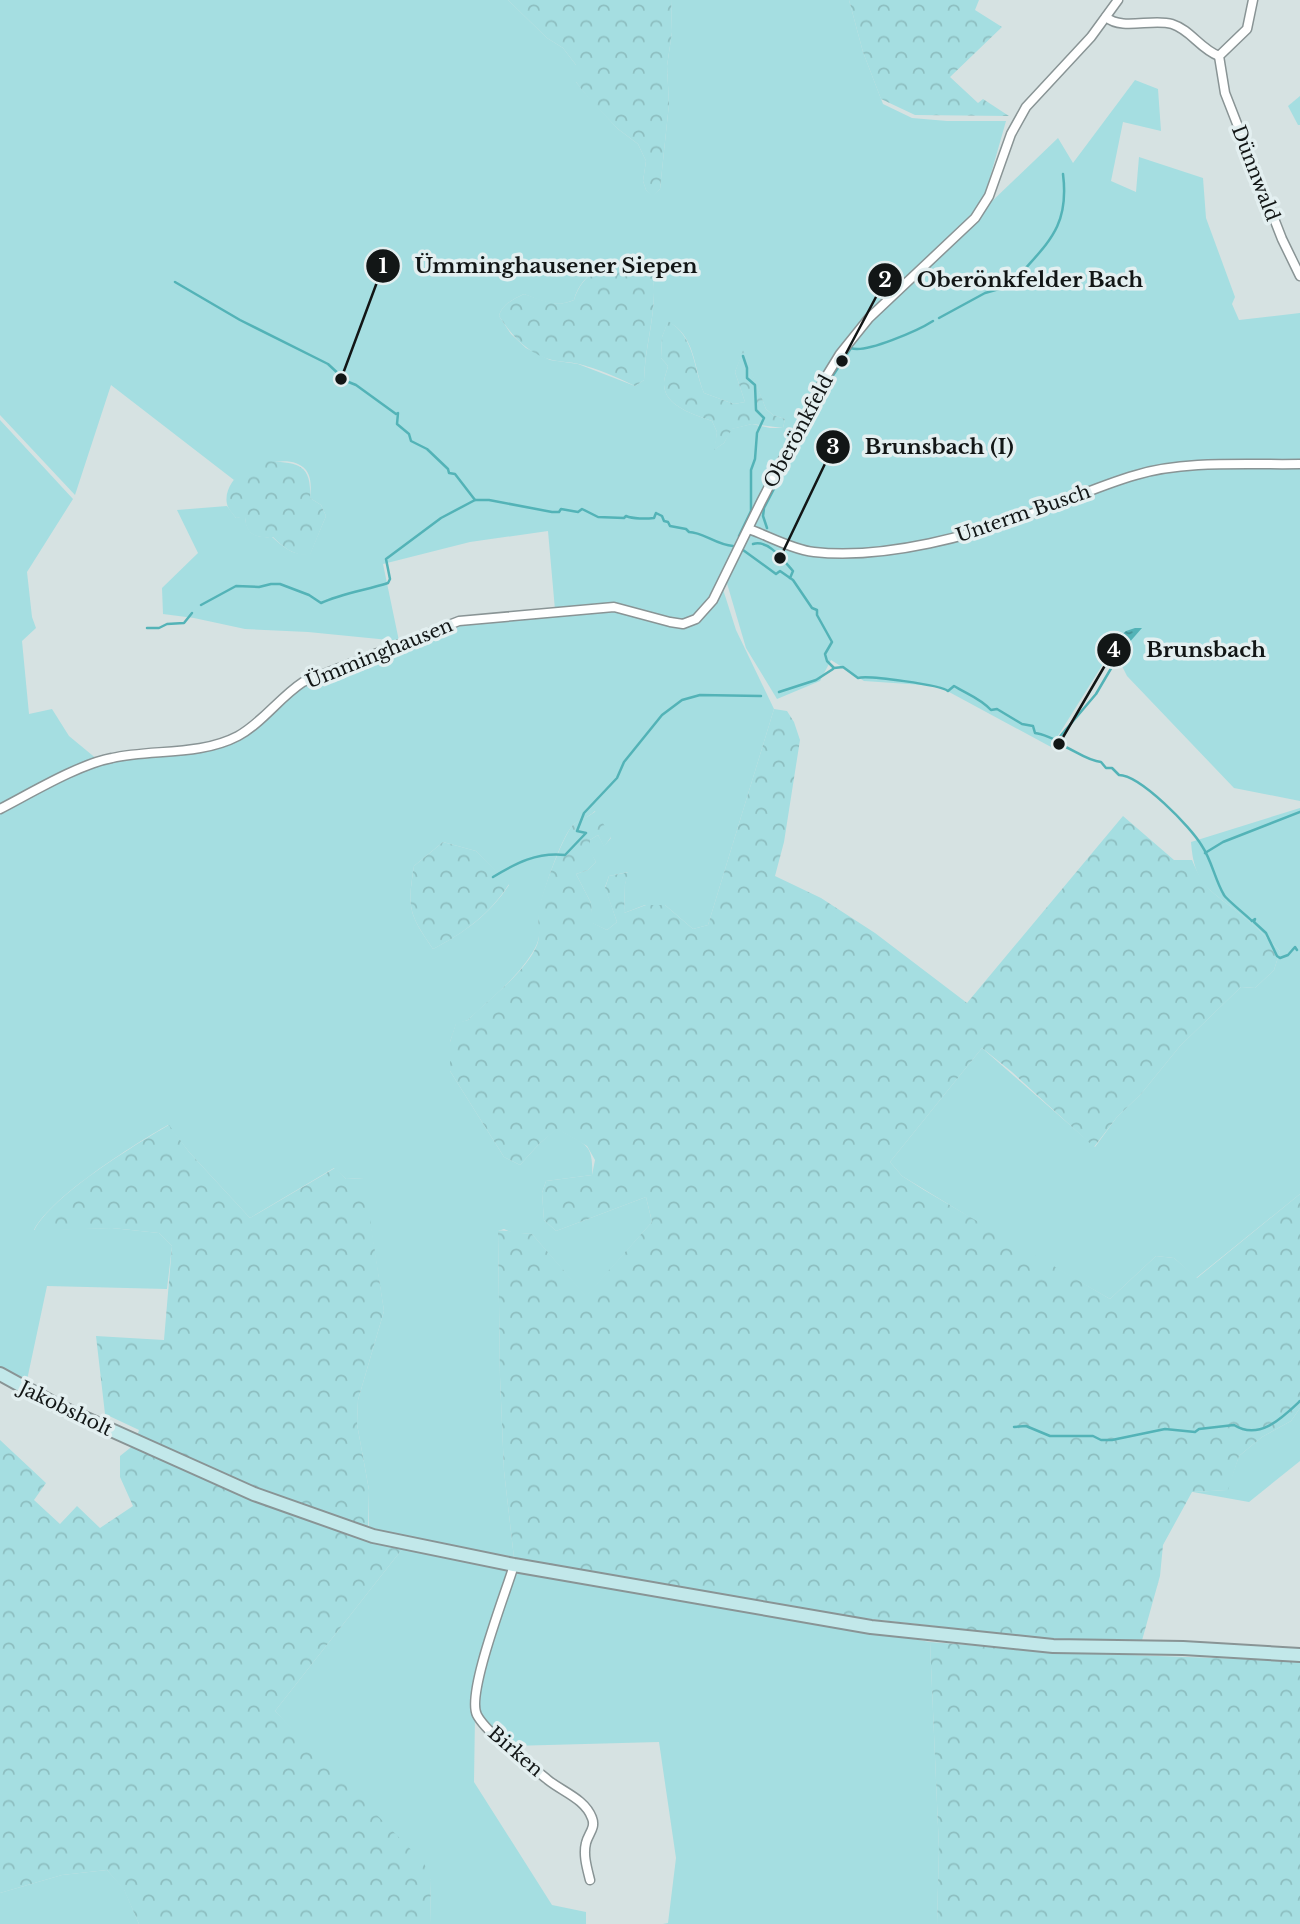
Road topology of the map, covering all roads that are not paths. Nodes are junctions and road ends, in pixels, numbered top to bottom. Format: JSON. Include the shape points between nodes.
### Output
{"nodes":[{"id":1,"x":1118,"y":0,"type":"edge"},
{"id":2,"x":1253,"y":0,"type":"edge"},
{"id":3,"x":1106,"y":17,"type":"junction"},
{"id":4,"x":1219,"y":56,"type":"junction"},
{"id":5,"x":1300,"y":276,"type":"edge"},
{"id":6,"x":1300,"y":464,"type":"edge"},
{"id":7,"x":749,"y":529,"type":"junction"},
{"id":8,"x":701,"y":614,"type":"joint"},
{"id":9,"x":0,"y":809,"type":"edge"},
{"id":10,"x":2,"y":1375,"type":"edge"},
{"id":11,"x":514,"y":1565,"type":"junction"},
{"id":12,"x":1300,"y":1655,"type":"edge"},
{"id":13,"x":590,"y":1880,"type":"dead end"}],
"edges":[{"from":1,"to":3,"type":"street","name":"Oberönkfeld"},
{"from":2,"to":4,"type":"street","via":[[1247,29]]},
{"from":3,"to":4,"type":"street","via":[[1119,23],[1172,24]]},
{"from":3,"to":7,"type":"street","name":"Oberönkfeld","via":[[1026,107],[975,218],[869,318],[840,354]]},
{"from":4,"to":5,"type":"street","name":"Dünnwald","via":[[1225,93]]},
{"from":6,"to":7,"type":"street","name":"Unterm Busch","via":[[1212,464],[1139,474],[934,543],[859,553],[811,552]]},
{"from":7,"to":8,"type":"street","name":"Oberönkfeld","via":[[713,600]]},
{"from":8,"to":9,"type":"street","name":"Ümminghausen","via":[[684,624],[606,607],[459,621],[303,682],[238,736],[191,748],[102,760]]},
{"from":10,"to":11,"type":"main road","name":"Jakobsholt","via":[[62,1408],[254,1494],[373,1536]]},
{"from":11,"to":12,"type":"main road","name":"Jakobsholt","via":[[871,1627],[1054,1646]]},
{"from":11,"to":13,"type":"street","name":"Birken","via":[[479,1676],[476,1711],[489,1729],[592,1816],[594,1825],[584,1852]]}]}
